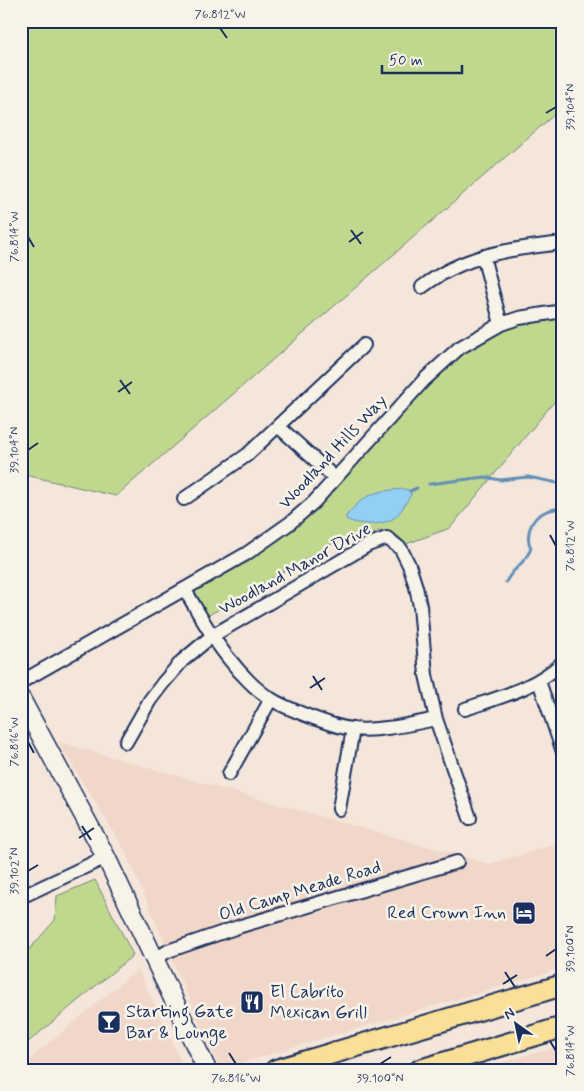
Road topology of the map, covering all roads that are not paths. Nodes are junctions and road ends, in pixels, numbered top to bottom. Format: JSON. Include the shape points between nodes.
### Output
{"nodes":[{"id":1,"x":563,"y":243,"type":"edge"},
{"id":2,"x":483,"y":256,"type":"junction"},
{"id":3,"x":422,"y":287,"type":"dead end"},
{"id":4,"x":563,"y":311,"type":"edge"},
{"id":5,"x":501,"y":324,"type":"junction"},
{"id":6,"x":364,"y":344,"type":"dead end"},
{"id":7,"x":278,"y":426,"type":"junction"},
{"id":8,"x":334,"y":478,"type":"junction"},
{"id":9,"x":184,"y":499,"type":"dead end"},
{"id":10,"x":185,"y":590,"type":"junction"},
{"id":11,"x":212,"y":636,"type":"junction"},
{"id":12,"x":563,"y":662,"type":"edge"},
{"id":13,"x":539,"y":681,"type":"junction"},
{"id":14,"x":21,"y":682,"type":"edge"},
{"id":15,"x":21,"y":699,"type":"edge"},
{"id":16,"x":271,"y":699,"type":"junction"},
{"id":17,"x":466,"y":709,"type":"dead end"},
{"id":18,"x":436,"y":719,"type":"junction"},
{"id":19,"x":353,"y":729,"type":"junction"},
{"id":20,"x":126,"y":742,"type":"dead end"},
{"id":21,"x":563,"y":752,"type":"edge"},
{"id":22,"x":229,"y":774,"type":"dead end"},
{"id":23,"x":339,"y":809,"type":"dead end"},
{"id":24,"x":470,"y":818,"type":"dead end"},
{"id":25,"x":106,"y":857,"type":"junction"},
{"id":26,"x":457,"y":862,"type":"dead end"},
{"id":27,"x":21,"y":897,"type":"edge"},
{"id":28,"x":156,"y":959,"type":"junction"},
{"id":29,"x":563,"y":985,"type":"edge"},
{"id":30,"x":563,"y":1027,"type":"edge"},
{"id":31,"x":207,"y":1070,"type":"edge"},
{"id":32,"x":276,"y":1070,"type":"edge"},
{"id":33,"x":420,"y":1070,"type":"edge"}],
"edges":[{"from":1,"to":2,"type":"street"},
{"from":2,"to":3,"type":"street","via":[[452,267]]},
{"from":2,"to":5,"type":"street"},
{"from":4,"to":5,"type":"street","name":"Woodland Hills Way"},
{"from":5,"to":8,"type":"street","name":"Woodland Hills Way","via":[[459,348],[442,362]]},
{"from":6,"to":7,"type":"street"},
{"from":7,"to":8,"type":"street"},
{"from":7,"to":9,"type":"street","via":[[247,455]]},
{"from":8,"to":10,"type":"street","name":"Woodland Hills Way","via":[[314,502],[277,534]]},
{"from":10,"to":11,"type":"street"},
{"from":10,"to":14,"type":"street","name":"Woodland Hills Way"},
{"from":11,"to":16,"type":"street","via":[[230,660]]},
{"from":11,"to":18,"type":"street","name":"Woodland Manor Drive","via":[[368,545],[388,538],[401,549],[416,587],[426,675]]},
{"from":11,"to":20,"type":"street","name":"Woodland Manor Drive","via":[[182,661],[163,683]]},
{"from":12,"to":13,"type":"street"},
{"from":13,"to":17,"type":"street"},
{"from":13,"to":21,"type":"street"},
{"from":15,"to":25,"type":"street"},
{"from":16,"to":19,"type":"street"},
{"from":16,"to":22,"type":"street"},
{"from":18,"to":19,"type":"street","via":[[406,726]]},
{"from":18,"to":24,"type":"street","name":"Woodland Manor Drive"},
{"from":19,"to":23,"type":"street"},
{"from":25,"to":27,"type":"street"},
{"from":25,"to":28,"type":"street"},
{"from":26,"to":28,"type":"street","name":"Old Camp Meade Road","via":[[240,926],[168,950]]},
{"from":28,"to":31,"type":"street"},
{"from":29,"to":32,"type":"main road"},
{"from":30,"to":33,"type":"main road"}]}
